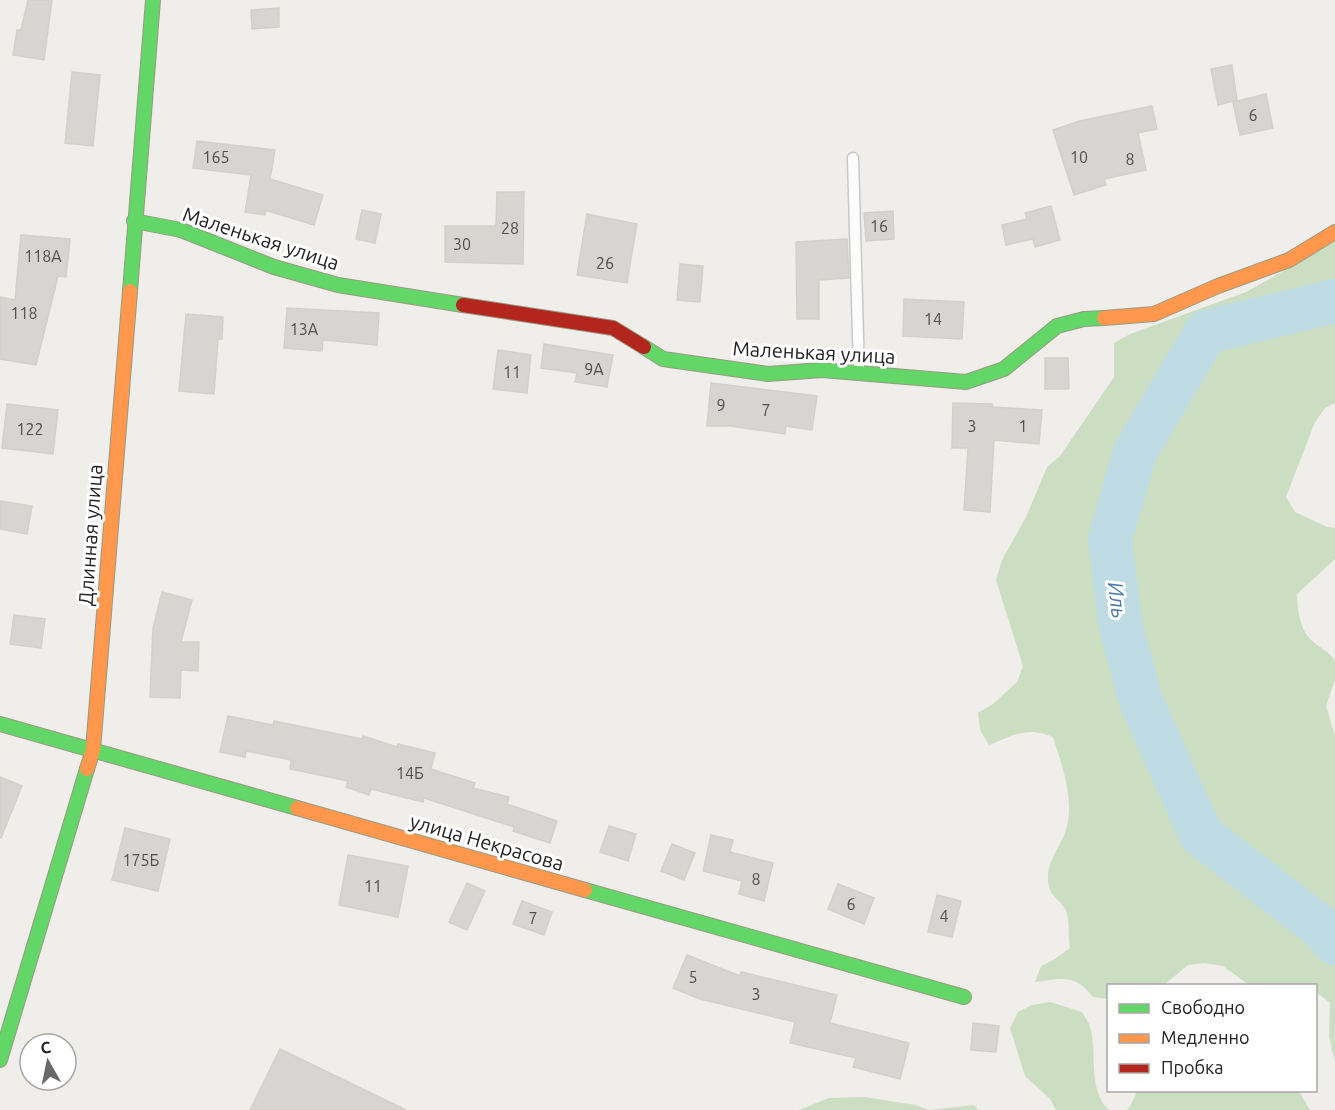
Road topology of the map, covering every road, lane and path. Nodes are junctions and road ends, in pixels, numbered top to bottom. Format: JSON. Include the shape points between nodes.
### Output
{"nodes":[{"id":1,"x":153,"y":0,"type":"edge"},
{"id":2,"x":853,"y":158,"type":"dead end"},
{"id":3,"x":134,"y":221,"type":"junction"},
{"id":4,"x":1335,"y":232,"type":"edge"},
{"id":5,"x":860,"y":373,"type":"junction"},
{"id":6,"x":0,"y":724,"type":"edge"},
{"id":7,"x":93,"y":750,"type":"junction"},
{"id":8,"x":964,"y":997,"type":"dead end"},
{"id":9,"x":0,"y":1060,"type":"edge"}],
"edges":[{"from":1,"to":3,"type":"street","name":"Длинная улица"},
{"from":2,"to":5,"type":"lane"},
{"from":3,"to":5,"type":"street","name":"Маленькая улица","via":[[181,230],[274,267],[338,285],[612,328],[663,359],[768,374],[822,369]]},
{"from":3,"to":7,"type":"street","name":"Длинная улица"},
{"from":4,"to":5,"type":"street","name":"Маленькая улица","via":[[1289,260],[1154,314],[1084,319],[1057,326],[1004,369],[966,382]]},
{"from":6,"to":7,"type":"street","name":"улица Некрасова"},
{"from":7,"to":8,"type":"street","name":"улица Некрасова"},
{"from":7,"to":9,"type":"street","name":"Длинная улица"}]}
